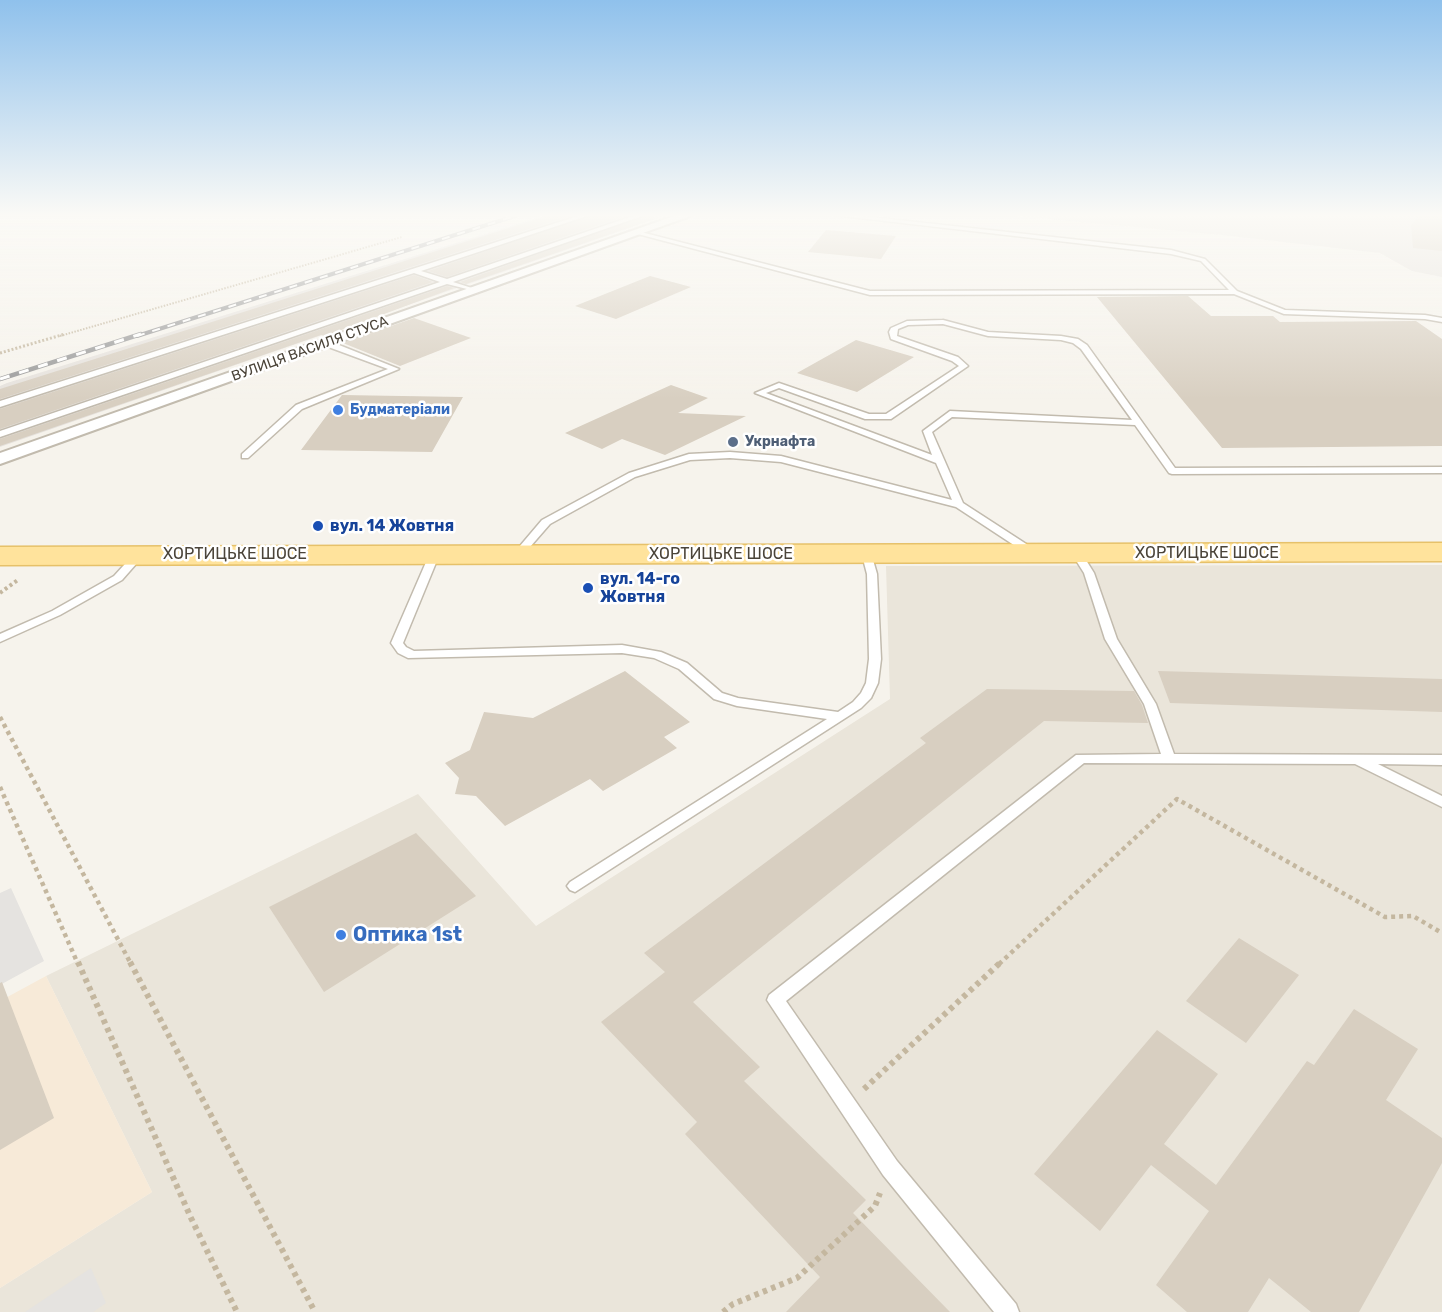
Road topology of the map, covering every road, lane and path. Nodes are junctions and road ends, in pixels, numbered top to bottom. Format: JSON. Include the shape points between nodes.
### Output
{"nodes":[{"id":1,"x":266,"y":276,"type":"edge"},
{"id":2,"x":398,"y":276,"type":"edge"},
{"id":3,"x":431,"y":276,"type":"edge"},
{"id":4,"x":466,"y":276,"type":"edge"},
{"id":5,"x":513,"y":276,"type":"edge"},
{"id":6,"x":805,"y":276,"type":"edge"},
{"id":7,"x":1219,"y":276,"type":"edge"},
{"id":8,"x":449,"y":282,"type":"junction"},
{"id":9,"x":474,"y":290,"type":"junction"},
{"id":10,"x":1235,"y":292,"type":"junction"},
{"id":11,"x":1442,"y":320,"type":"edge"},
{"id":12,"x":326,"y":343,"type":"junction"},
{"id":13,"x":0,"y":353,"type":"edge"},
{"id":14,"x":0,"y":404,"type":"edge"},
{"id":15,"x":1138,"y":423,"type":"junction"},
{"id":16,"x":0,"y":434,"type":"edge"},
{"id":17,"x":245,"y":456,"type":"dead end"},
{"id":18,"x":0,"y":459,"type":"edge"},
{"id":19,"x":940,"y":461,"type":"junction"},
{"id":20,"x":1442,"y":470,"type":"edge"},
{"id":21,"x":959,"y":505,"type":"junction"},
{"id":22,"x":1442,"y":552,"type":"edge"},
{"id":23,"x":435,"y":553,"type":"junction"},
{"id":24,"x":519,"y":553,"type":"junction"},
{"id":25,"x":1035,"y":554,"type":"junction"},
{"id":26,"x":1077,"y":554,"type":"junction"},
{"id":27,"x":139,"y":555,"type":"junction"},
{"id":28,"x":867,"y":555,"type":"junction"},
{"id":29,"x":0,"y":556,"type":"edge"},
{"id":30,"x":25,"y":576,"type":"dead end"},
{"id":31,"x":0,"y":593,"type":"edge"},
{"id":32,"x":0,"y":638,"type":"edge"},
{"id":33,"x":839,"y":716,"type":"junction"},
{"id":34,"x":0,"y":717,"type":"edge"},
{"id":35,"x":1169,"y":758,"type":"junction"},
{"id":36,"x":1355,"y":759,"type":"junction"},
{"id":37,"x":1442,"y":760,"type":"edge"},
{"id":38,"x":0,"y":787,"type":"edge"},
{"id":39,"x":1442,"y":802,"type":"edge"},
{"id":40,"x":574,"y":886,"type":"dead end"},
{"id":41,"x":1442,"y":933,"type":"edge"},
{"id":42,"x":847,"y":1104,"type":"junction"},
{"id":43,"x":891,"y":1168,"type":"junction"},
{"id":44,"x":237,"y":1312,"type":"edge"},
{"id":45,"x":315,"y":1312,"type":"edge"},
{"id":46,"x":723,"y":1312,"type":"edge"},
{"id":47,"x":1008,"y":1312,"type":"edge"}],
"edges":[{"from":1,"to":13,"type":"path"},
{"from":2,"to":14,"type":"lane"},
{"from":3,"to":8,"type":"lane"},
{"from":4,"to":8,"type":"lane"},
{"from":5,"to":9,"type":"street","name":"ВУЛИЦЯ ВАСИЛЯ СТУСА"},
{"from":6,"to":10,"type":"lane","via":[[870,293]]},
{"from":7,"to":10,"type":"lane"},
{"from":8,"to":9,"type":"lane"},
{"from":8,"to":16,"type":"lane"},
{"from":9,"to":12,"type":"street","name":"ВУЛИЦЯ ВАСИЛЯ СТУСА"},
{"from":10,"to":11,"type":"lane","via":[[1284,312]]},
{"from":12,"to":17,"type":"lane","via":[[394,369],[298,406]]},
{"from":12,"to":18,"type":"street","name":"ВУЛИЦЯ ВАСИЛЯ СТУСА"},
{"from":15,"to":19,"type":"lane","via":[[950,414],[927,431]]},
{"from":15,"to":19,"type":"lane","via":[[1084,347],[1075,341],[988,334],[943,322],[907,323],[892,332],[894,338],[955,359],[964,366],[888,417],[868,417],[779,385],[759,393]]},
{"from":15,"to":20,"type":"lane","via":[[1172,471]]},
{"from":19,"to":21,"type":"lane"},
{"from":21,"to":24,"type":"lane","via":[[781,459],[688,457],[632,475],[546,522]]},
{"from":21,"to":25,"type":"lane"},
{"from":22,"to":26,"type":"main road","name":"ХОРТИЦЬКЕ ШОСЕ"},
{"from":23,"to":24,"type":"main road","name":"ХОРТИЦЬКЕ ШОСЕ"},
{"from":23,"to":27,"type":"main road","name":"ХОРТИЦЬКЕ ШОСЕ"},
{"from":23,"to":33,"type":"lane","via":[[397,644],[402,651],[412,655],[622,648],[657,655],[683,666],[718,696],[737,702]]},
{"from":24,"to":28,"type":"main road","name":"ХОРТИЦЬКЕ ШОСЕ"},
{"from":25,"to":26,"type":"main road","name":"ХОРТИЦЬКЕ ШОСЕ"},
{"from":25,"to":28,"type":"main road","name":"ХОРТИЦЬКЕ ШОСЕ"},
{"from":26,"to":35,"type":"lane","via":[[1089,573],[1111,639],[1150,704]]},
{"from":27,"to":29,"type":"main road","name":"ХОРТИЦЬКЕ ШОСЕ"},
{"from":27,"to":32,"type":"lane","via":[[118,578],[56,613]]},
{"from":28,"to":33,"type":"lane","via":[[872,574],[875,672],[867,695]]},
{"from":30,"to":31,"type":"path"},
{"from":33,"to":40,"type":"lane"},
{"from":34,"to":45,"type":"path"},
{"from":35,"to":36,"type":"lane"},
{"from":35,"to":42,"type":"lane","via":[[1081,758],[775,1000]]},
{"from":36,"to":37,"type":"lane"},
{"from":36,"to":39,"type":"lane"},
{"from":38,"to":44,"type":"path","via":[[191,1218]]},
{"from":41,"to":42,"type":"path","via":[[1413,916],[1385,917],[1177,799]]},
{"from":42,"to":43,"type":"lane"},
{"from":43,"to":46,"type":"path","via":[[875,1206],[797,1278],[733,1304]]},
{"from":43,"to":47,"type":"lane"}]}
